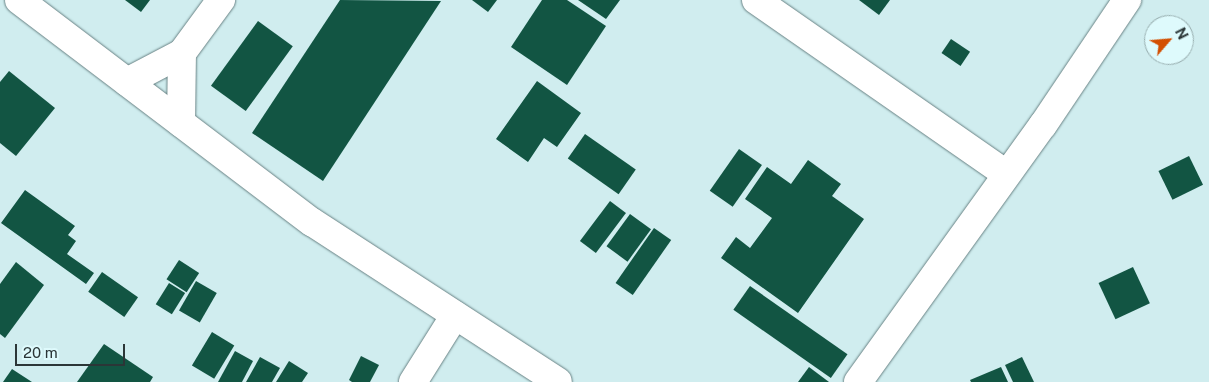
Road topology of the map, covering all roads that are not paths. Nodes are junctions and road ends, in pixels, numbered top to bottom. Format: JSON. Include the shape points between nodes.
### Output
{"nodes":[{"id":1,"x":19,"y":0,"type":"edge"},
{"id":2,"x":221,"y":0,"type":"edge"},
{"id":3,"x":756,"y":0,"type":"edge"},
{"id":4,"x":1127,"y":0,"type":"edge"},
{"id":5,"x":182,"y":53,"type":"junction"},
{"id":6,"x":127,"y":82,"type":"junction"},
{"id":7,"x":181,"y":123,"type":"junction"},
{"id":8,"x":1006,"y":173,"type":"junction"},
{"id":9,"x":455,"y":315,"type":"junction"},
{"id":10,"x":413,"y":382,"type":"edge"},
{"id":11,"x":558,"y":382,"type":"edge"},
{"id":12,"x":858,"y":382,"type":"edge"}],
"edges":[{"from":1,"to":6,"type":"street"},
{"from":2,"to":5,"type":"street"},
{"from":3,"to":8,"type":"street"},
{"from":4,"to":8,"type":"street"},
{"from":5,"to":6,"type":"street"},
{"from":5,"to":7,"type":"street"},
{"from":6,"to":7,"type":"street"},
{"from":7,"to":9,"type":"street","via":[[312,222]]},
{"from":8,"to":12,"type":"street"},
{"from":9,"to":10,"type":"street"},
{"from":9,"to":11,"type":"street"}]}
